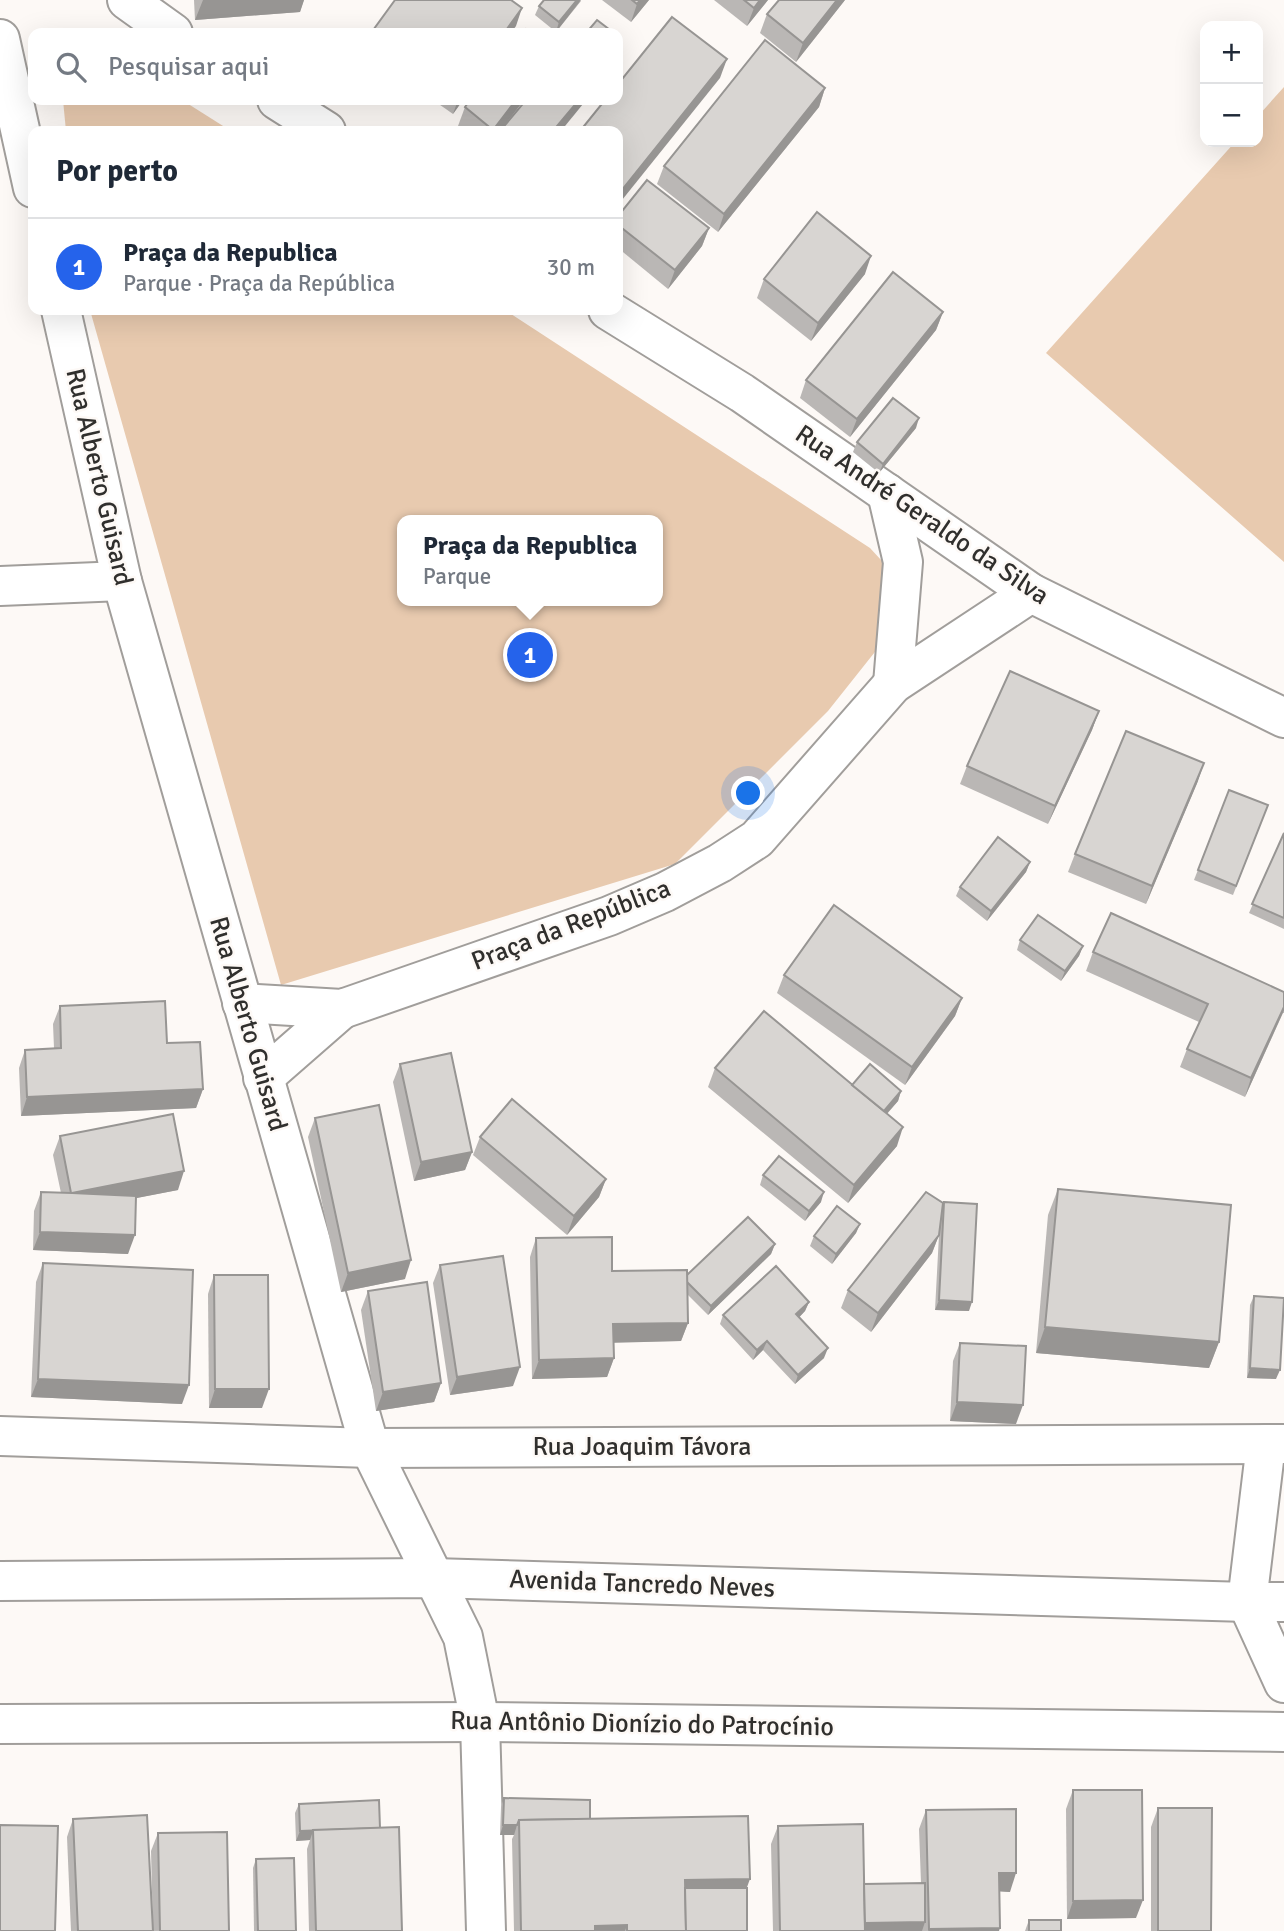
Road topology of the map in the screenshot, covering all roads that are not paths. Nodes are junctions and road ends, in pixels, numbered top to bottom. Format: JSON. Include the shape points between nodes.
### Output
{"nodes":[{"id":1,"x":127,"y":0,"type":"edge"},
{"id":2,"x":166,"y":28,"type":"edge"},
{"id":3,"x":0,"y":39,"type":"edge"},
{"id":4,"x":285,"y":105,"type":"edge"},
{"id":5,"x":318,"y":126,"type":"edge"},
{"id":6,"x":28,"y":165,"type":"edge"},
{"id":7,"x":62,"y":315,"type":"edge"},
{"id":8,"x":616,"y":315,"type":"edge"},
{"id":9,"x":887,"y":493,"type":"junction"},
{"id":10,"x":122,"y":581,"type":"junction"},
{"id":11,"x":0,"y":586,"type":"edge"},
{"id":12,"x":1031,"y":593,"type":"junction"},
{"id":13,"x":893,"y":684,"type":"junction"},
{"id":14,"x":1284,"y":718,"type":"edge"},
{"id":15,"x":242,"y":1003,"type":"junction"},
{"id":16,"x":342,"y":1009,"type":"junction"},
{"id":17,"x":263,"y":1078,"type":"junction"},
{"id":18,"x":0,"y":1436,"type":"edge"},
{"id":19,"x":1275,"y":1444,"type":"edge"},
{"id":20,"x":370,"y":1448,"type":"junction"},
{"id":21,"x":433,"y":1578,"type":"junction"},
{"id":22,"x":0,"y":1581,"type":"edge"},
{"id":23,"x":1266,"y":1602,"type":"edge"},
{"id":24,"x":1284,"y":1683,"type":"edge"},
{"id":25,"x":481,"y":1722,"type":"junction"},
{"id":26,"x":0,"y":1724,"type":"edge"},
{"id":27,"x":1284,"y":1732,"type":"edge"},
{"id":28,"x":486,"y":1931,"type":"edge"}],
"edges":[{"from":1,"to":2,"type":"street"},
{"from":3,"to":6,"type":"street"},
{"from":4,"to":5,"type":"street"},
{"from":7,"to":10,"type":"street","name":"Rua Alberto Guisard"},
{"from":8,"to":9,"type":"street","name":"Rua André Geraldo da Silva"},
{"from":9,"to":12,"type":"street","name":"Rua André Geraldo da Silva"},
{"from":9,"to":13,"type":"street","via":[[903,562]]},
{"from":10,"to":11,"type":"street"},
{"from":10,"to":15,"type":"street","name":"Rua Alberto Guisard"},
{"from":12,"to":13,"type":"street","name":"Praça da República"},
{"from":12,"to":14,"type":"street","name":"Rua André Geraldo da Silva"},
{"from":13,"to":16,"type":"street","name":"Praça da República","via":[[757,839],[720,863],[609,916]]},
{"from":15,"to":16,"type":"street","name":"Praça da República"},
{"from":15,"to":17,"type":"street","name":"Rua Alberto Guisard"},
{"from":16,"to":17,"type":"street","name":"Praça da República"},
{"from":17,"to":20,"type":"street","name":"Rua Alberto Guisard"},
{"from":18,"to":20,"type":"street","name":"Rua Joaquim Távora"},
{"from":19,"to":20,"type":"street","name":"Rua Joaquim Távora"},
{"from":19,"to":23,"type":"street"},
{"from":20,"to":21,"type":"street","name":"Rua Alberto Guisard"},
{"from":21,"to":22,"type":"street","name":"Avenida Tancredo Neves"},
{"from":21,"to":23,"type":"street","name":"Avenida Tancredo Neves"},
{"from":21,"to":25,"type":"street","name":"Rua Alberto Guisard","via":[[463,1637]]},
{"from":23,"to":24,"type":"street"},
{"from":25,"to":26,"type":"street","name":"Rua Antônio Dionízio do Patrocínio"},
{"from":25,"to":27,"type":"street","name":"Rua Antônio Dionízio do Patrocínio"},
{"from":25,"to":28,"type":"street","name":"Rua Alberto Guisard"}]}
